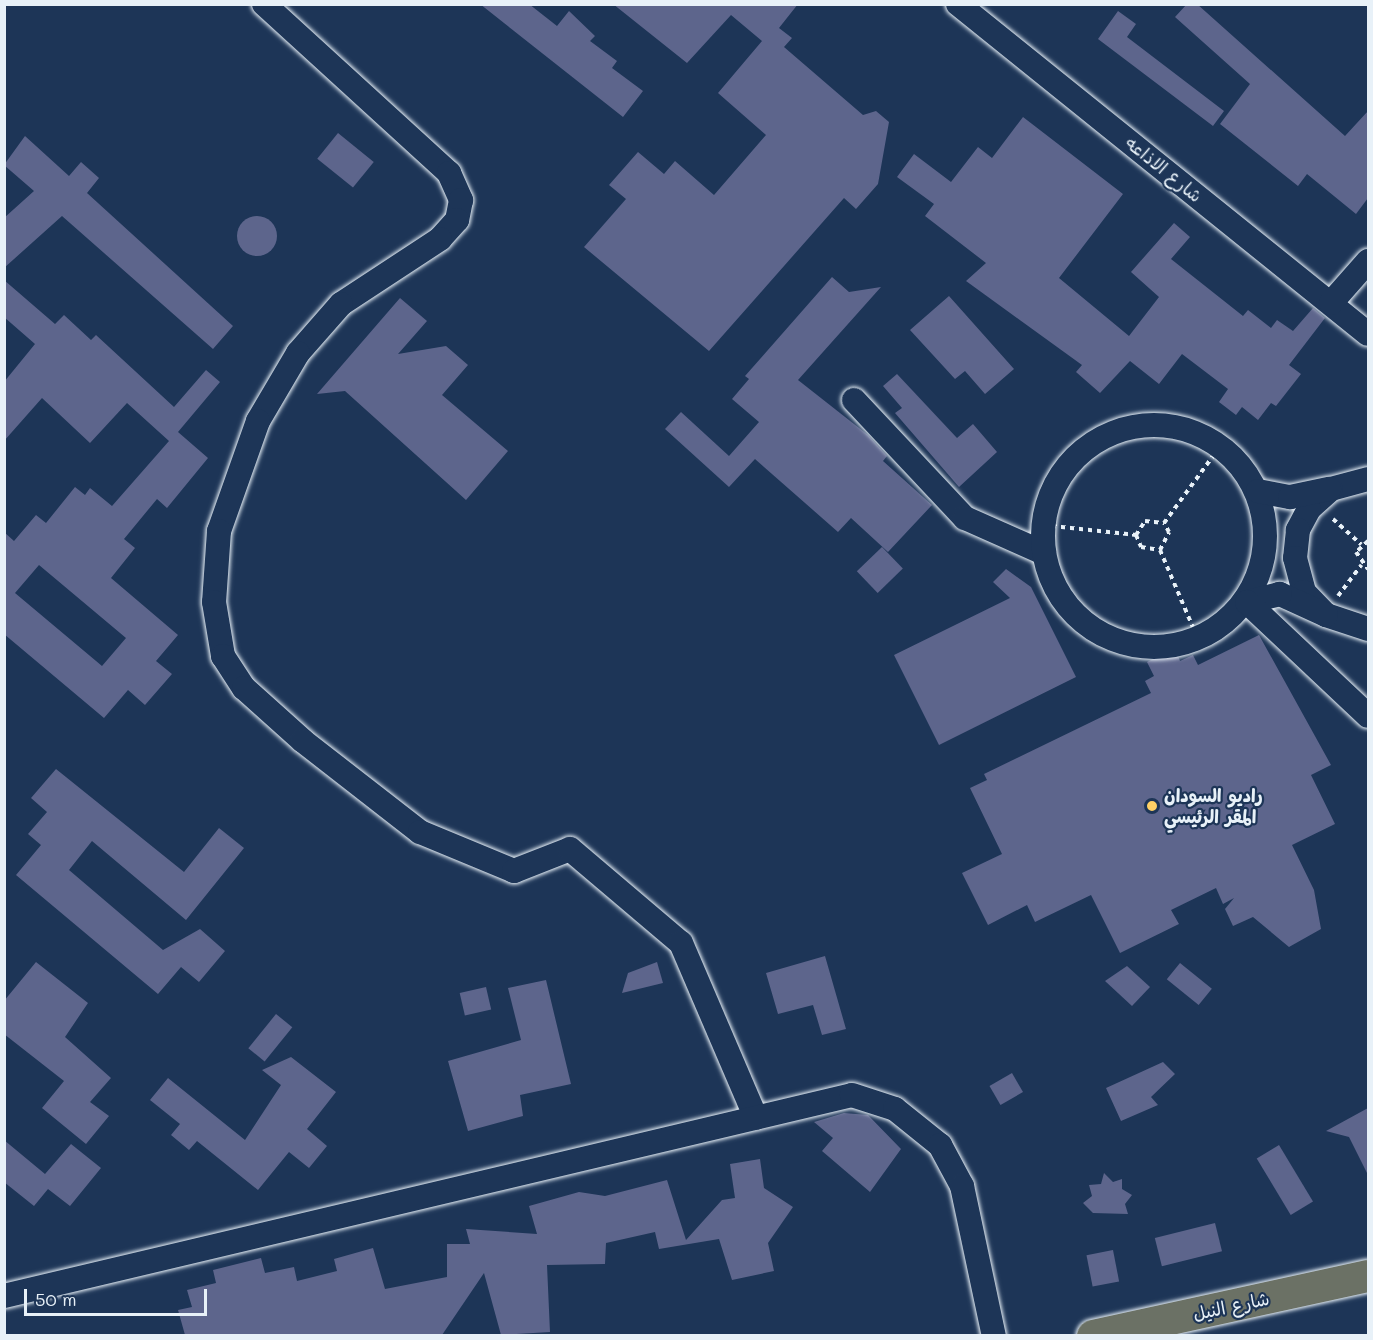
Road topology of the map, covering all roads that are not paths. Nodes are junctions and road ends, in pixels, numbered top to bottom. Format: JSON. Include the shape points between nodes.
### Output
{"nodes":[{"id":1,"x":264,"y":4,"type":"edge"},
{"id":2,"x":958,"y":4,"type":"edge"},
{"id":3,"x":1368,"y":261,"type":"edge"},
{"id":4,"x":1331,"y":303,"type":"junction"},
{"id":5,"x":1368,"y":334,"type":"edge"},
{"id":6,"x":854,"y":400,"type":"dead end"},
{"id":7,"x":1368,"y":480,"type":"edge"},
{"id":8,"x":1258,"y":491,"type":"junction"},
{"id":9,"x":1328,"y":500,"type":"junction"},
{"id":10,"x":1044,"y":553,"type":"junction"},
{"id":11,"x":1247,"y":602,"type":"junction"},
{"id":12,"x":1330,"y":609,"type":"junction"},
{"id":13,"x":1368,"y":629,"type":"edge"},
{"id":14,"x":1368,"y":716,"type":"edge"},
{"id":15,"x":756,"y":1118,"type":"junction"},
{"id":16,"x":1368,"y":1276,"type":"edge"},
{"id":17,"x":4,"y":1296,"type":"edge"},
{"id":18,"x":994,"y":1335,"type":"edge"},
{"id":19,"x":1093,"y":1335,"type":"edge"}],
"edges":[{"from":1,"to":15,"type":"street","via":[[449,173],[461,200],[457,220],[440,239],[341,304],[298,353],[258,421],[219,531],[214,602],[223,656],[244,688],[303,741],[420,832],[514,871],[570,849],[681,943]]},
{"from":2,"to":4,"type":"street","name":"شارع الاذاعه"},
{"from":3,"to":4,"type":"street"},
{"from":4,"to":5,"type":"street","name":"شارع الاذاعه"},
{"from":6,"to":10,"type":"street","via":[[964,518]]},
{"from":7,"to":9,"type":"street"},
{"from":8,"to":9,"type":"street"},
{"from":8,"to":10,"type":"street","via":[[1221,445],[1180,426],[1137,425],[1098,439],[1064,469],[1043,525]]},
{"from":8,"to":11,"type":"street","via":[[1268,539]]},
{"from":9,"to":12,"type":"street","via":[[1309,509],[1298,530],[1294,558],[1305,592]]},
{"from":10,"to":11,"type":"street","via":[[1056,589],[1082,621],[1127,645],[1173,647],[1198,639]]},
{"from":11,"to":12,"type":"street","via":[[1280,594]]},
{"from":11,"to":14,"type":"street"},
{"from":12,"to":13,"type":"street"},
{"from":15,"to":17,"type":"street"},
{"from":15,"to":18,"type":"street","via":[[852,1095],[895,1109],[940,1145],[962,1186]]},
{"from":16,"to":19,"type":"main road","name":"شارع النيل"}]}
